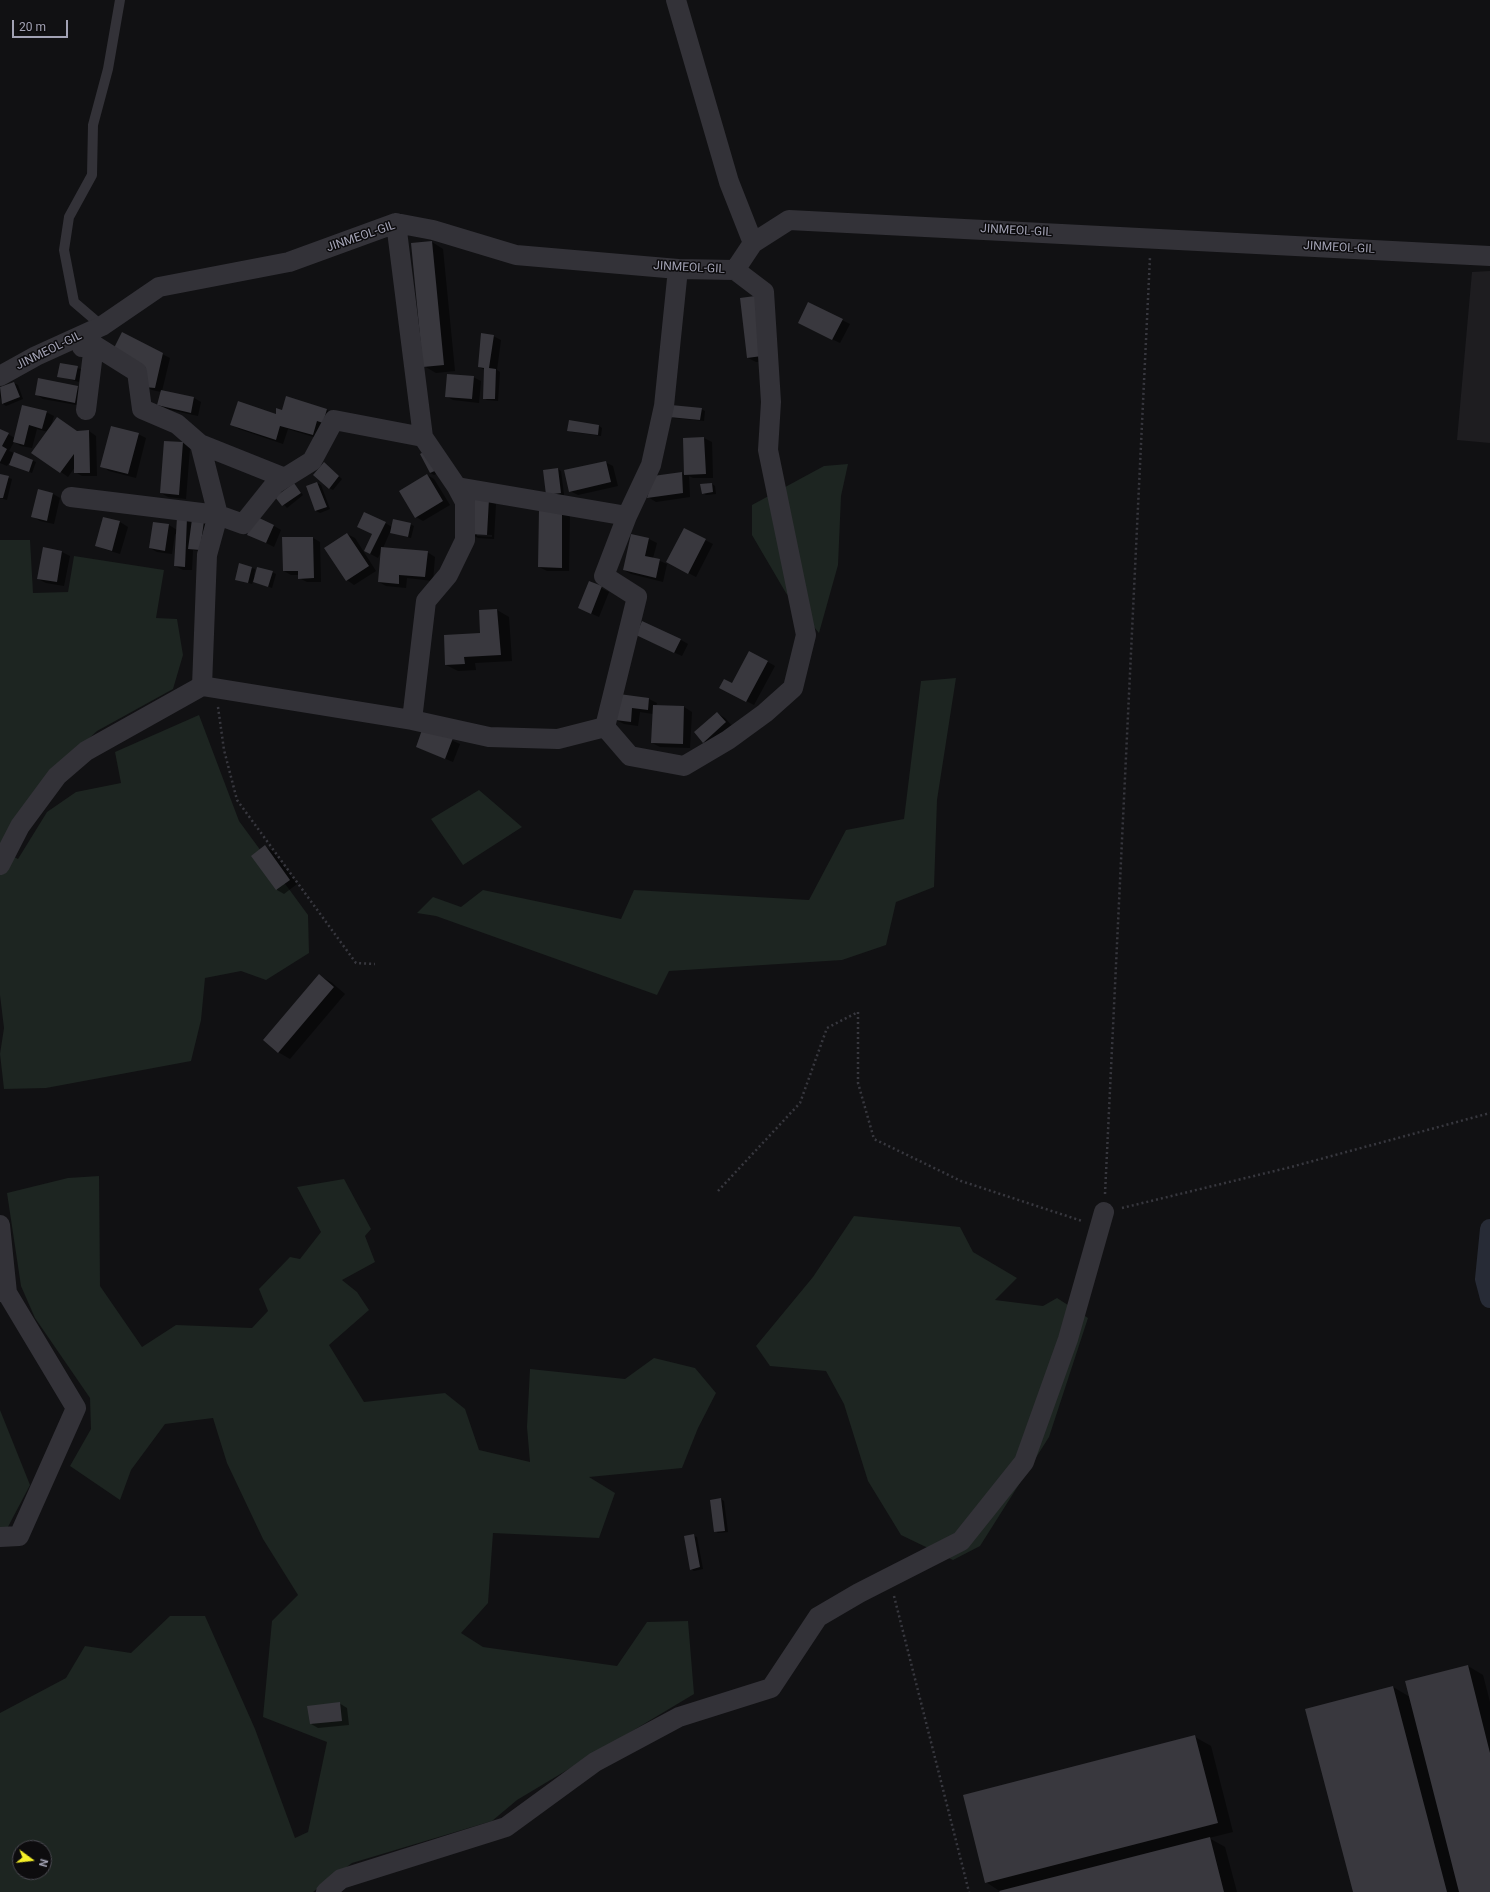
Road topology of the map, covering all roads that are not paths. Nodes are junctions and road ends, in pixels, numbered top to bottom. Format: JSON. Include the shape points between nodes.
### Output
{"nodes":[{"id":1,"x":120,"y":0,"type":"edge"},
{"id":2,"x":676,"y":0,"type":"edge"},
{"id":3,"x":396,"y":223,"type":"junction"},
{"id":4,"x":753,"y":243,"type":"junction"},
{"id":5,"x":1490,"y":256,"type":"edge"},
{"id":6,"x":678,"y":269,"type":"junction"},
{"id":7,"x":735,"y":270,"type":"junction"},
{"id":8,"x":102,"y":326,"type":"junction"},
{"id":9,"x":94,"y":345,"type":"junction"},
{"id":10,"x":36,"y":356,"type":"junction"},
{"id":11,"x":0,"y":376,"type":"edge"},
{"id":12,"x":86,"y":410,"type":"dead end"},
{"id":13,"x":423,"y":437,"type":"junction"},
{"id":14,"x":200,"y":444,"type":"junction"},
{"id":15,"x":285,"y":478,"type":"junction"},
{"id":16,"x":457,"y":487,"type":"junction"},
{"id":17,"x":71,"y":497,"type":"dead end"},
{"id":18,"x":218,"y":515,"type":"junction"},
{"id":19,"x":627,"y":516,"type":"junction"},
{"id":20,"x":209,"y":687,"type":"junction"},
{"id":21,"x":412,"y":720,"type":"junction"},
{"id":22,"x":605,"y":727,"type":"junction"},
{"id":23,"x":0,"y":865,"type":"edge"},
{"id":24,"x":1102,"y":1219,"type":"road end"},
{"id":25,"x":0,"y":1225,"type":"edge"},
{"id":26,"x":3,"y":1293,"type":"edge"},
{"id":27,"x":0,"y":1537,"type":"edge"},
{"id":28,"x":326,"y":1892,"type":"edge"}],
"edges":[{"from":1,"to":8,"type":"lane","via":[[108,69],[92,125],[92,175],[69,217],[64,250],[74,302]]},
{"from":2,"to":4,"type":"street","via":[[729,182]]},
{"from":3,"to":6,"type":"street","name":"JINMEOL-GIL","via":[[433,230],[516,255]]},
{"from":3,"to":8,"type":"street","name":"JINMEOL-GIL","via":[[289,262],[159,287]]},
{"from":3,"to":13,"type":"street"},
{"from":4,"to":5,"type":"street","name":"JINMEOL-GIL","via":[[789,220]]},
{"from":4,"to":7,"type":"street","name":"JINMEOL-GIL"},
{"from":6,"to":7,"type":"street","name":"JINMEOL-GIL"},
{"from":6,"to":19,"type":"street","via":[[661,421],[651,465]]},
{"from":7,"to":22,"type":"street","via":[[764,292],[771,402],[768,450],[806,635],[793,688],[728,740],[684,766],[630,756]]},
{"from":8,"to":10,"type":"street","name":"JINMEOL-GIL"},
{"from":9,"to":10,"type":"street"},
{"from":9,"to":12,"type":"street"},
{"from":9,"to":14,"type":"street","via":[[137,372],[142,409],[177,424]]},
{"from":10,"to":11,"type":"street","name":"JINMEOL-GIL"},
{"from":13,"to":15,"type":"street","via":[[334,420],[312,461]]},
{"from":13,"to":16,"type":"street"},
{"from":14,"to":15,"type":"street"},
{"from":14,"to":18,"type":"street"},
{"from":15,"to":18,"type":"street","via":[[275,484],[243,524]]},
{"from":16,"to":19,"type":"street"},
{"from":16,"to":21,"type":"street","via":[[465,502],[465,540],[448,575],[426,601]]},
{"from":17,"to":18,"type":"street"},
{"from":18,"to":20,"type":"street","via":[[207,556]]},
{"from":19,"to":22,"type":"street","via":[[604,576],[637,597]]},
{"from":20,"to":21,"type":"street"},
{"from":20,"to":23,"type":"street","via":[[86,751],[57,776],[20,826]]},
{"from":21,"to":22,"type":"street","via":[[497,737],[558,739]]},
{"from":24,"to":28,"type":"street","via":[[1068,1339],[1024,1462],[961,1541],[889,1577],[818,1617],[771,1688],[679,1717],[595,1762],[506,1827],[341,1879]]},
{"from":25,"to":26,"type":"street"},
{"from":26,"to":27,"type":"street","via":[[76,1408],[19,1536]]}]}
